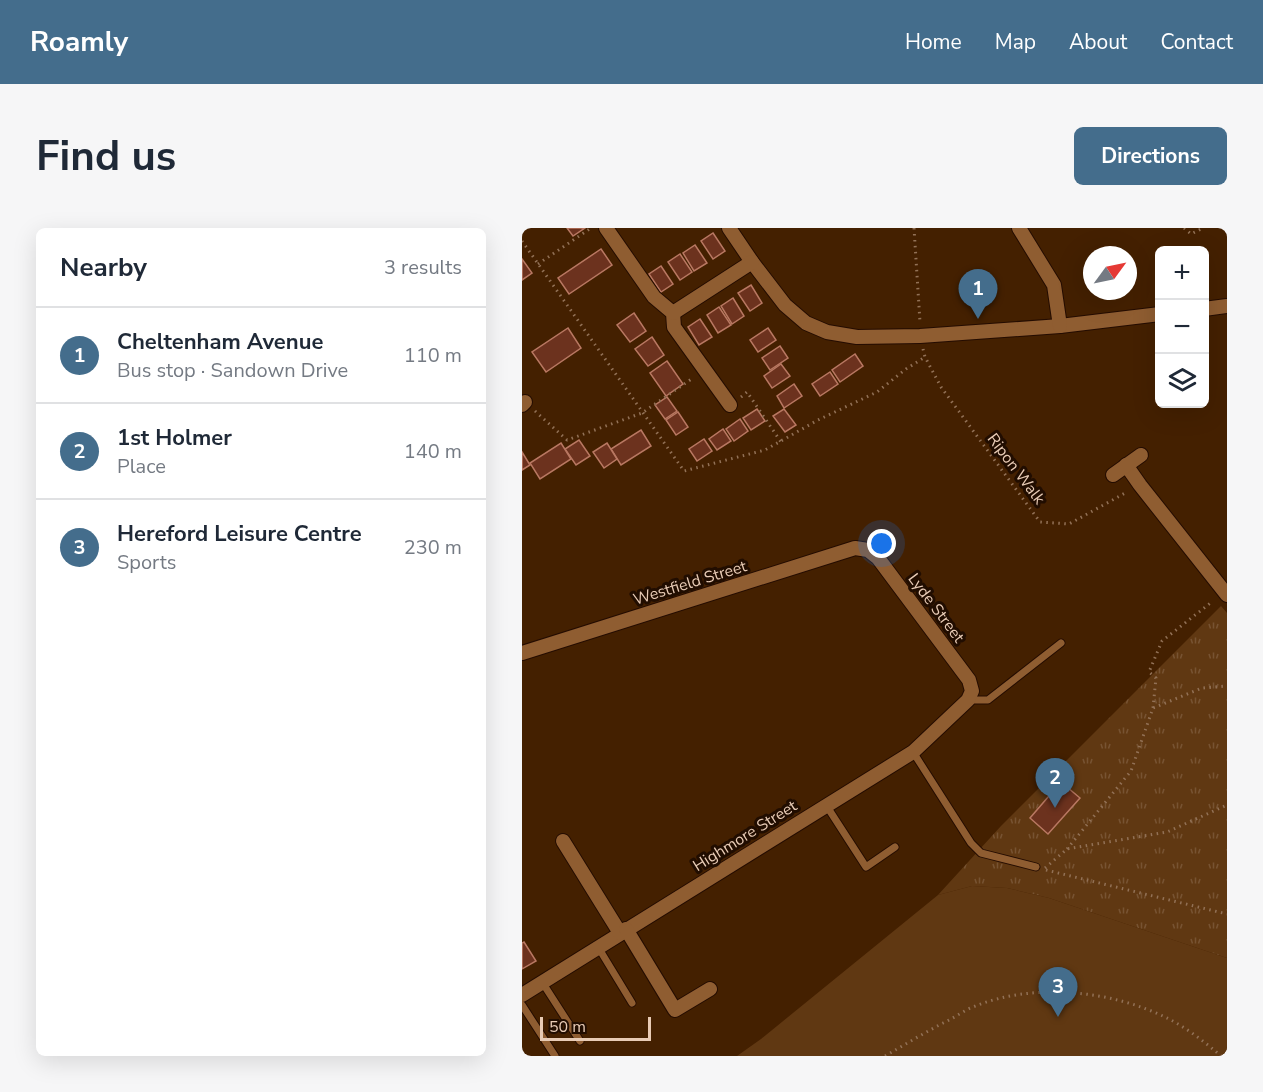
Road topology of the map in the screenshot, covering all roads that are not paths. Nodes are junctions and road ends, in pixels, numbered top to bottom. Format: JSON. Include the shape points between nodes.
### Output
{"nodes":[{"id":1,"x":606,"y":228,"type":"edge"},
{"id":2,"x":729,"y":228,"type":"edge"},
{"id":3,"x":1019,"y":228,"type":"edge"},
{"id":4,"x":752,"y":261,"type":"junction"},
{"id":5,"x":1227,"y":306,"type":"edge"},
{"id":6,"x":1209,"y":308,"type":"edge"},
{"id":7,"x":673,"y":313,"type":"junction"},
{"id":8,"x":1155,"y":315,"type":"edge"},
{"id":9,"x":1060,"y":326,"type":"junction"},
{"id":10,"x":730,"y":405,"type":"road end"},
{"id":11,"x":1141,"y":455,"type":"dead end"},
{"id":12,"x":1126,"y":465,"type":"junction"},
{"id":13,"x":1113,"y":475,"type":"dead end"},
{"id":14,"x":867,"y":550,"type":"joint"},
{"id":15,"x":1224,"y":588,"type":"edge"},
{"id":16,"x":1061,"y":644,"type":"dead end"},
{"id":17,"x":522,"y":653,"type":"edge"},
{"id":18,"x":970,"y":696,"type":"junction"},
{"id":19,"x":913,"y":752,"type":"junction"},
{"id":20,"x":826,"y":805,"type":"junction"},
{"id":21,"x":563,"y":841,"type":"dead end"},
{"id":22,"x":895,"y":847,"type":"dead end"},
{"id":23,"x":1039,"y":868,"type":"road end"},
{"id":24,"x":623,"y":931,"type":"junction"},
{"id":25,"x":598,"y":946,"type":"junction"},
{"id":26,"x":542,"y":982,"type":"junction"},
{"id":27,"x":710,"y":990,"type":"dead end"},
{"id":28,"x":522,"y":995,"type":"edge"},
{"id":29,"x":632,"y":1003,"type":"dead end"},
{"id":30,"x":522,"y":1005,"type":"edge"},
{"id":31,"x":580,"y":1041,"type":"dead end"},
{"id":32,"x":555,"y":1056,"type":"edge"}],
"edges":[{"from":1,"to":7,"type":"street","via":[[654,297]]},
{"from":2,"to":4,"type":"street"},
{"from":3,"to":9,"type":"street","via":[[1054,285]]},
{"from":4,"to":7,"type":"street"},
{"from":4,"to":9,"type":"street","via":[[785,304],[806,323],[827,332],[857,337],[920,336]]},
{"from":5,"to":6,"type":"street"},
{"from":7,"to":10,"type":"street","via":[[674,327]]},
{"from":8,"to":9,"type":"street"},
{"from":11,"to":12,"type":"street"},
{"from":12,"to":13,"type":"street"},
{"from":12,"to":15,"type":"street"},
{"from":14,"to":17,"type":"street","name":"Westfield Street","via":[[855,548]]},
{"from":14,"to":18,"type":"street","name":"Lyde Street","via":[[878,558],[969,680]]},
{"from":16,"to":18,"type":"lane","via":[[988,700]]},
{"from":18,"to":19,"type":"street","name":"Highmore Street"},
{"from":19,"to":20,"type":"street","name":"Highmore Street"},
{"from":19,"to":23,"type":"lane","via":[[981,853]]},
{"from":20,"to":22,"type":"lane","via":[[866,867]]},
{"from":20,"to":24,"type":"street","name":"Highmore Street"},
{"from":21,"to":24,"type":"street"},
{"from":24,"to":25,"type":"street","name":"Highmore Street"},
{"from":24,"to":27,"type":"street","via":[[675,1010]]},
{"from":25,"to":26,"type":"street","name":"Highmore Street"},
{"from":25,"to":29,"type":"lane"},
{"from":26,"to":28,"type":"street","name":"Highmore Street"},
{"from":26,"to":31,"type":"lane"},
{"from":30,"to":32,"type":"lane"}]}
